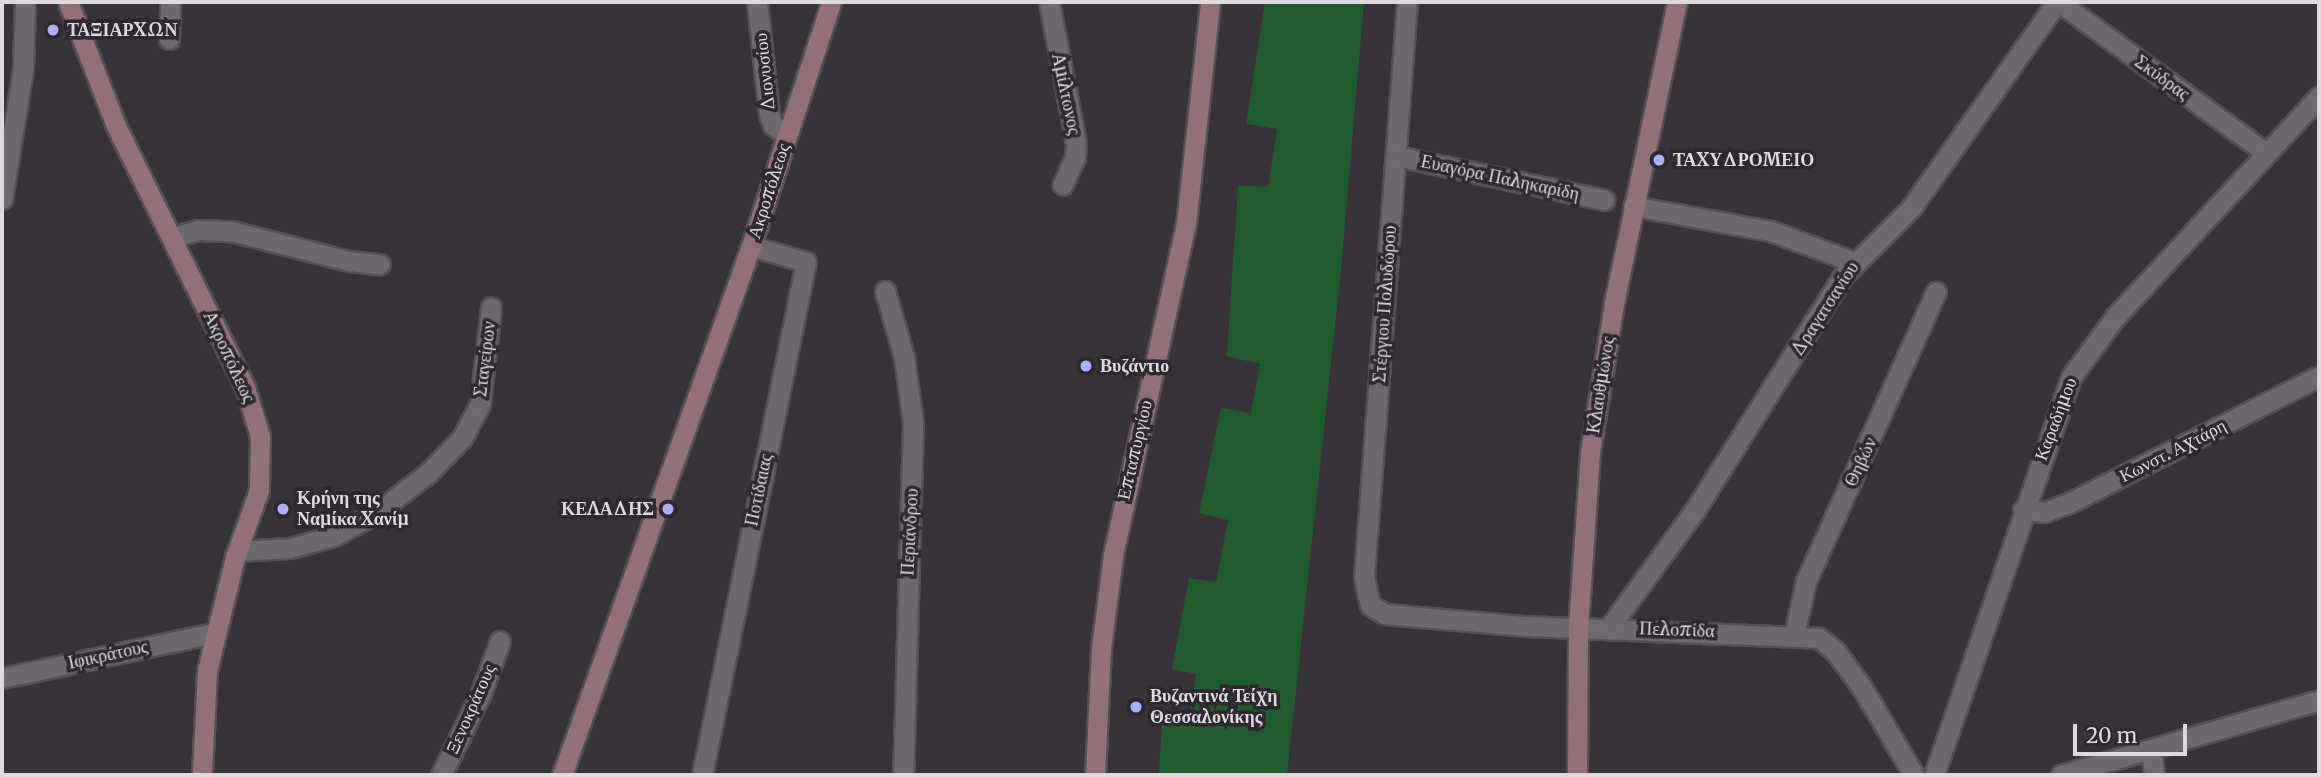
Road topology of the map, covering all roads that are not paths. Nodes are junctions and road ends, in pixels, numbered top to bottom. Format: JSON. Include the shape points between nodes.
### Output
{"nodes":[{"id":1,"x":25,"y":2,"type":"edge"},
{"id":2,"x":68,"y":2,"type":"edge"},
{"id":3,"x":170,"y":2,"type":"edge"},
{"id":4,"x":757,"y":2,"type":"edge"},
{"id":5,"x":831,"y":2,"type":"edge"},
{"id":6,"x":1049,"y":2,"type":"edge"},
{"id":7,"x":1210,"y":2,"type":"edge"},
{"id":8,"x":1407,"y":2,"type":"edge"},
{"id":9,"x":1678,"y":2,"type":"edge"},
{"id":10,"x":2058,"y":2,"type":"edge"},
{"id":11,"x":169,"y":39,"type":"dead end"},
{"id":12,"x":2319,"y":97,"type":"edge"},
{"id":13,"x":787,"y":134,"type":"junction"},
{"id":14,"x":2266,"y":153,"type":"junction"},
{"id":15,"x":1396,"y":156,"type":"junction"},
{"id":16,"x":1063,"y":184,"type":"dead end"},
{"id":17,"x":2,"y":199,"type":"edge"},
{"id":18,"x":1604,"y":200,"type":"dead end"},
{"id":19,"x":1633,"y":206,"type":"junction"},
{"id":20,"x":172,"y":237,"type":"junction"},
{"id":21,"x":751,"y":246,"type":"junction"},
{"id":22,"x":1854,"y":262,"type":"junction"},
{"id":23,"x":380,"y":264,"type":"dead end"},
{"id":24,"x":886,"y":291,"type":"dead end"},
{"id":25,"x":1936,"y":292,"type":"dead end"},
{"id":26,"x":491,"y":308,"type":"dead end"},
{"id":27,"x":2319,"y":376,"type":"edge"},
{"id":28,"x":2023,"y":510,"type":"junction"},
{"id":29,"x":237,"y":551,"type":"junction"},
{"id":30,"x":1370,"y":605,"type":"joint"},
{"id":31,"x":1578,"y":628,"type":"junction"},
{"id":32,"x":1609,"y":628,"type":"junction"},
{"id":33,"x":214,"y":633,"type":"junction"},
{"id":34,"x":1794,"y":635,"type":"junction"},
{"id":35,"x":500,"y":641,"type":"dead end"},
{"id":36,"x":2,"y":678,"type":"edge"},
{"id":37,"x":2319,"y":700,"type":"edge"},
{"id":38,"x":2151,"y":750,"type":"junction"},
{"id":39,"x":202,"y":775,"type":"edge"},
{"id":40,"x":441,"y":775,"type":"edge"},
{"id":41,"x":562,"y":775,"type":"edge"},
{"id":42,"x":702,"y":775,"type":"edge"},
{"id":43,"x":903,"y":775,"type":"edge"},
{"id":44,"x":1095,"y":775,"type":"edge"},
{"id":45,"x":1577,"y":775,"type":"edge"},
{"id":46,"x":1914,"y":775,"type":"edge"},
{"id":47,"x":1934,"y":775,"type":"edge"},
{"id":48,"x":2061,"y":775,"type":"edge"},
{"id":49,"x":2154,"y":775,"type":"edge"}],
"edges":[{"from":1,"to":17,"type":"street","via":[[17,118]]},
{"from":2,"to":20,"type":"main road","name":"Ακροπόλεως","via":[[116,125]]},
{"from":3,"to":11,"type":"street"},
{"from":4,"to":13,"type":"street","name":"Διονυσίου","via":[[769,115],[773,125]]},
{"from":5,"to":13,"type":"main road","name":"Ακροπόλεως"},
{"from":6,"to":16,"type":"street","name":"Αμίλτωνος","via":[[1077,152]]},
{"from":7,"to":44,"type":"main road","name":"Επταπυργίου","via":[[1186,224],[1113,555],[1101,648]]},
{"from":8,"to":15,"type":"street","name":"Στέργιου Πολυδώρου"},
{"from":9,"to":19,"type":"main road","name":"Κλαυθμώνος"},
{"from":10,"to":14,"type":"street","name":"Σκύδρας"},
{"from":10,"to":22,"type":"street","name":"Δραγατσανίου","via":[[1911,208]]},
{"from":12,"to":14,"type":"street","name":"Καραδήμου"},
{"from":13,"to":21,"type":"main road","name":"Ακροπόλεως"},
{"from":14,"to":28,"type":"street","name":"Καραδήμου","via":[[2088,350],[2063,397]]},
{"from":15,"to":18,"type":"street","name":"Ευαγόρα Παληκαρίδη"},
{"from":15,"to":30,"type":"street","name":"Στέργιου Πολυδώρου","via":[[1364,577]]},
{"from":19,"to":22,"type":"street","via":[[1771,231]]},
{"from":19,"to":31,"type":"main road","name":"Κλαυθμώνος","via":[[1590,453]]},
{"from":20,"to":23,"type":"street","via":[[198,230],[231,232],[339,259]]},
{"from":20,"to":29,"type":"main road","name":"Ακροπόλεως","via":[[245,387],[260,436],[259,490]]},
{"from":21,"to":41,"type":"main road","name":"Ακροπόλεως"},
{"from":21,"to":42,"type":"street","name":"Ποτίδαιας","via":[[806,262]]},
{"from":22,"to":32,"type":"street","name":"Δραγατσανίου","via":[[1695,510]]},
{"from":24,"to":43,"type":"street","name":"Περιάνδρου","via":[[904,358],[913,423]]},
{"from":25,"to":34,"type":"street","name":"Θηβών","via":[[1807,581]]},
{"from":26,"to":29,"type":"street","name":"Σταγείρων","via":[[480,404],[462,438],[428,473],[376,513],[334,536],[271,550]]},
{"from":27,"to":28,"type":"street","name":"Κωνστ. Αχτάρη","via":[[2069,503],[2045,512]]},
{"from":28,"to":47,"type":"street","name":"Καραδήμου"},
{"from":29,"to":33,"type":"main road","name":"Ακροπόλεως"},
{"from":30,"to":31,"type":"street","name":"Πελοπίδα","via":[[1385,614]]},
{"from":31,"to":32,"type":"street","name":"Πελοπίδα"},
{"from":31,"to":45,"type":"main road","name":"Κλαυθμώνος"},
{"from":32,"to":34,"type":"street","name":"Πελοπίδα"},
{"from":33,"to":36,"type":"street","name":"Ιφικράτους"},
{"from":33,"to":39,"type":"main road","name":"Ακροπόλεως","via":[[204,694]]},
{"from":34,"to":46,"type":"street","name":"Πελοπίδα","via":[[1819,638],[1835,651]]},
{"from":35,"to":40,"type":"street","name":"Ξενοκράτους","via":[[481,693]]},
{"from":37,"to":38,"type":"street"},
{"from":38,"to":48,"type":"street"},
{"from":38,"to":49,"type":"street"}]}
